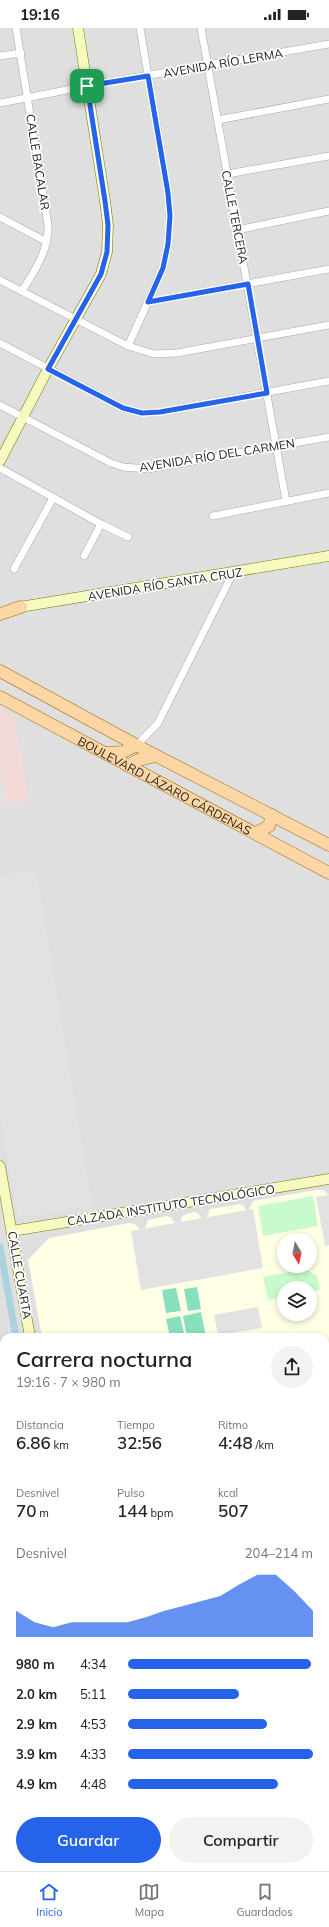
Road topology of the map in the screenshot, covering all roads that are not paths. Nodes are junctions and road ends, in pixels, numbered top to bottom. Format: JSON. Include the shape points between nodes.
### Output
{"nodes":[{"id":1,"x":16,"y":28,"type":"edge"},
{"id":2,"x":78,"y":28,"type":"edge"},
{"id":3,"x":140,"y":28,"type":"edge"},
{"id":4,"x":201,"y":28,"type":"edge"},
{"id":5,"x":329,"y":44,"type":"edge"},
{"id":6,"x":20,"y":53,"type":"junction"},
{"id":7,"x":0,"y":56,"type":"edge"},
{"id":8,"x":208,"y":66,"type":"junction"},
{"id":9,"x":148,"y":76,"type":"junction"},
{"id":10,"x":87,"y":86,"type":"junction"},
{"id":11,"x":28,"y":97,"type":"junction"},
{"id":12,"x":329,"y":99,"type":"edge"},
{"id":13,"x":0,"y":104,"type":"edge"},
{"id":14,"x":218,"y":120,"type":"junction"},
{"id":15,"x":328,"y":156,"type":"edge"},
{"id":16,"x":227,"y":174,"type":"junction"},
{"id":17,"x":329,"y":211,"type":"edge"},
{"id":18,"x":0,"y":217,"type":"edge"},
{"id":19,"x":237,"y":230,"type":"junction"},
{"id":20,"x":47,"y":242,"type":"junction"},
{"id":21,"x":329,"y":269,"type":"edge"},
{"id":22,"x":0,"y":280,"type":"edge"},
{"id":23,"x":248,"y":284,"type":"junction"},
{"id":24,"x":22,"y":291,"type":"junction"},
{"id":25,"x":148,"y":302,"type":"junction"},
{"id":26,"x":76,"y":319,"type":"junction"},
{"id":27,"x":329,"y":325,"type":"edge"},
{"id":28,"x":258,"y":339,"type":"junction"},
{"id":29,"x":0,"y":343,"type":"edge"},
{"id":30,"x":128,"y":346,"type":"junction"},
{"id":31,"x":48,"y":369,"type":"junction"},
{"id":32,"x":329,"y":381,"type":"edge"},
{"id":33,"x":267,"y":393,"type":"junction"},
{"id":34,"x":0,"y":405,"type":"edge"},
{"id":35,"x":23,"y":417,"type":"junction"},
{"id":36,"x":329,"y":437,"type":"edge"},
{"id":37,"x":276,"y":447,"type":"junction"},
{"id":38,"x":0,"y":462,"type":"edge"},
{"id":39,"x":0,"y":468,"type":"edge"},
{"id":40,"x":329,"y":493,"type":"edge"},
{"id":41,"x":53,"y":498,"type":"junction"},
{"id":42,"x":286,"y":501,"type":"junction"},
{"id":43,"x":213,"y":516,"type":"dead end"},
{"id":44,"x":101,"y":524,"type":"junction"},
{"id":45,"x":128,"y":537,"type":"dead end"},
{"id":46,"x":84,"y":556,"type":"dead end"},
{"id":47,"x":329,"y":556,"type":"edge"},
{"id":48,"x":14,"y":569,"type":"dead end"},
{"id":49,"x":233,"y":573,"type":"junction"},
{"id":50,"x":21,"y":607,"type":"junction"},
{"id":51,"x":0,"y":610,"type":"edge"},
{"id":52,"x":0,"y":614,"type":"edge"},
{"id":53,"x":0,"y":671,"type":"edge"},
{"id":54,"x":0,"y":698,"type":"edge"},
{"id":55,"x":138,"y":745,"type":"junction"},
{"id":56,"x":103,"y":753,"type":"junction"},
{"id":57,"x":156,"y":756,"type":"junction"},
{"id":58,"x":128,"y":766,"type":"junction"},
{"id":59,"x":272,"y":815,"type":"junction"},
{"id":60,"x":256,"y":833,"type":"junction"},
{"id":61,"x":329,"y":845,"type":"edge"},
{"id":62,"x":329,"y":873,"type":"edge"},
{"id":63,"x":0,"y":1166,"type":"edge"},
{"id":64,"x":329,"y":1179,"type":"edge"},
{"id":65,"x":12,"y":1231,"type":"junction"},
{"id":66,"x":29,"y":1333,"type":"edge"}],
"edges":[{"from":1,"to":6,"type":"street","name":"CALLE BACALAR"},
{"from":2,"to":10,"type":"street"},
{"from":3,"to":9,"type":"street"},
{"from":4,"to":8,"type":"street","name":"CALLE TERCERA"},
{"from":5,"to":8,"type":"street","name":"AVENIDA RÍO LERMA"},
{"from":6,"to":7,"type":"street"},
{"from":6,"to":11,"type":"street","name":"CALLE BACALAR"},
{"from":8,"to":9,"type":"street","name":"AVENIDA RÍO LERMA"},
{"from":8,"to":14,"type":"street","name":"CALLE TERCERA"},
{"from":9,"to":10,"type":"street","name":"AVENIDA RÍO LERMA"},
{"from":9,"to":25,"type":"street","via":[[170,216],[163,268]]},
{"from":10,"to":11,"type":"street","name":"AVENIDA RÍO LERMA"},
{"from":10,"to":26,"type":"street","via":[[108,225],[107,252],[101,274]]},
{"from":11,"to":13,"type":"street","name":"AVENIDA RÍO LERMA"},
{"from":11,"to":20,"type":"street","name":"CALLE BACALAR","via":[[48,224]]},
{"from":12,"to":14,"type":"street"},
{"from":14,"to":16,"type":"street","name":"CALLE TERCERA"},
{"from":15,"to":16,"type":"street"},
{"from":16,"to":19,"type":"street","name":"CALLE TERCERA"},
{"from":17,"to":19,"type":"street"},
{"from":18,"to":20,"type":"street"},
{"from":19,"to":23,"type":"street","name":"CALLE TERCERA"},
{"from":20,"to":24,"type":"street","name":"CALLE BACALAR","via":[[37,267]]},
{"from":21,"to":23,"type":"street"},
{"from":22,"to":24,"type":"street"},
{"from":23,"to":25,"type":"street"},
{"from":23,"to":28,"type":"street","name":"CALLE TERCERA"},
{"from":24,"to":26,"type":"street"},
{"from":25,"to":30,"type":"street"},
{"from":26,"to":30,"type":"street"},
{"from":26,"to":31,"type":"street"},
{"from":27,"to":28,"type":"street"},
{"from":28,"to":30,"type":"street","via":[[161,355]]},
{"from":28,"to":33,"type":"street","name":"CALLE TERCERA"},
{"from":29,"to":31,"type":"street"},
{"from":31,"to":33,"type":"street","via":[[123,408],[142,413]]},
{"from":31,"to":35,"type":"street"},
{"from":32,"to":33,"type":"street"},
{"from":33,"to":37,"type":"street","name":"CALLE TERCERA"},
{"from":34,"to":35,"type":"street","name":"AVENIDA RÍO DEL CARMEN"},
{"from":35,"to":37,"type":"street","name":"AVENIDA RÍO DEL CARMEN","via":[[123,467],[148,469]]},
{"from":35,"to":38,"type":"street"},
{"from":36,"to":37,"type":"street","name":"AVENIDA RÍO DEL CARMEN"},
{"from":37,"to":42,"type":"street","name":"CALLE TERCERA"},
{"from":39,"to":41,"type":"street"},
{"from":40,"to":42,"type":"street"},
{"from":41,"to":44,"type":"street"},
{"from":41,"to":48,"type":"street"},
{"from":42,"to":43,"type":"street"},
{"from":44,"to":45,"type":"street"},
{"from":44,"to":46,"type":"street"},
{"from":47,"to":49,"type":"street","name":"AVENIDA RÍO SANTA CRUZ"},
{"from":49,"to":50,"type":"street","name":"AVENIDA RÍO SANTA CRUZ"},
{"from":49,"to":55,"type":"street","via":[[158,723]]},
{"from":50,"to":51,"type":"street","name":"AVENIDA RÍO SANTA CRUZ"},
{"from":50,"to":52,"type":"main road"},
{"from":53,"to":55,"type":"main road","name":"BOULEVARD LÁZARO CÁRDENAS"},
{"from":54,"to":56,"type":"main road","name":"BOULEVARD LÁZARO CÁRDENAS"},
{"from":55,"to":56,"type":"main road","via":[[123,752]]},
{"from":55,"to":57,"type":"main road","name":"BOULEVARD LÁZARO CÁRDENAS"},
{"from":56,"to":58,"type":"main road","name":"BOULEVARD LÁZARO CÁRDENAS"},
{"from":57,"to":58,"type":"main road","via":[[138,760]]},
{"from":57,"to":59,"type":"main road","name":"BOULEVARD LÁZARO CÁRDENAS"},
{"from":58,"to":60,"type":"main road","name":"BOULEVARD LÁZARO CÁRDENAS"},
{"from":59,"to":60,"type":"main road","via":[[269,826]]},
{"from":59,"to":61,"type":"main road","name":"BOULEVARD LÁZARO CÁRDENAS"},
{"from":60,"to":62,"type":"main road","name":"BOULEVARD LÁZARO CÁRDENAS"},
{"from":63,"to":65,"type":"street","name":"CALLE CUARTA"},
{"from":64,"to":65,"type":"street","name":"CALZADA INSTITUTO TECNOLÓGICO"},
{"from":65,"to":66,"type":"street","name":"CALLE CUARTA"}]}
